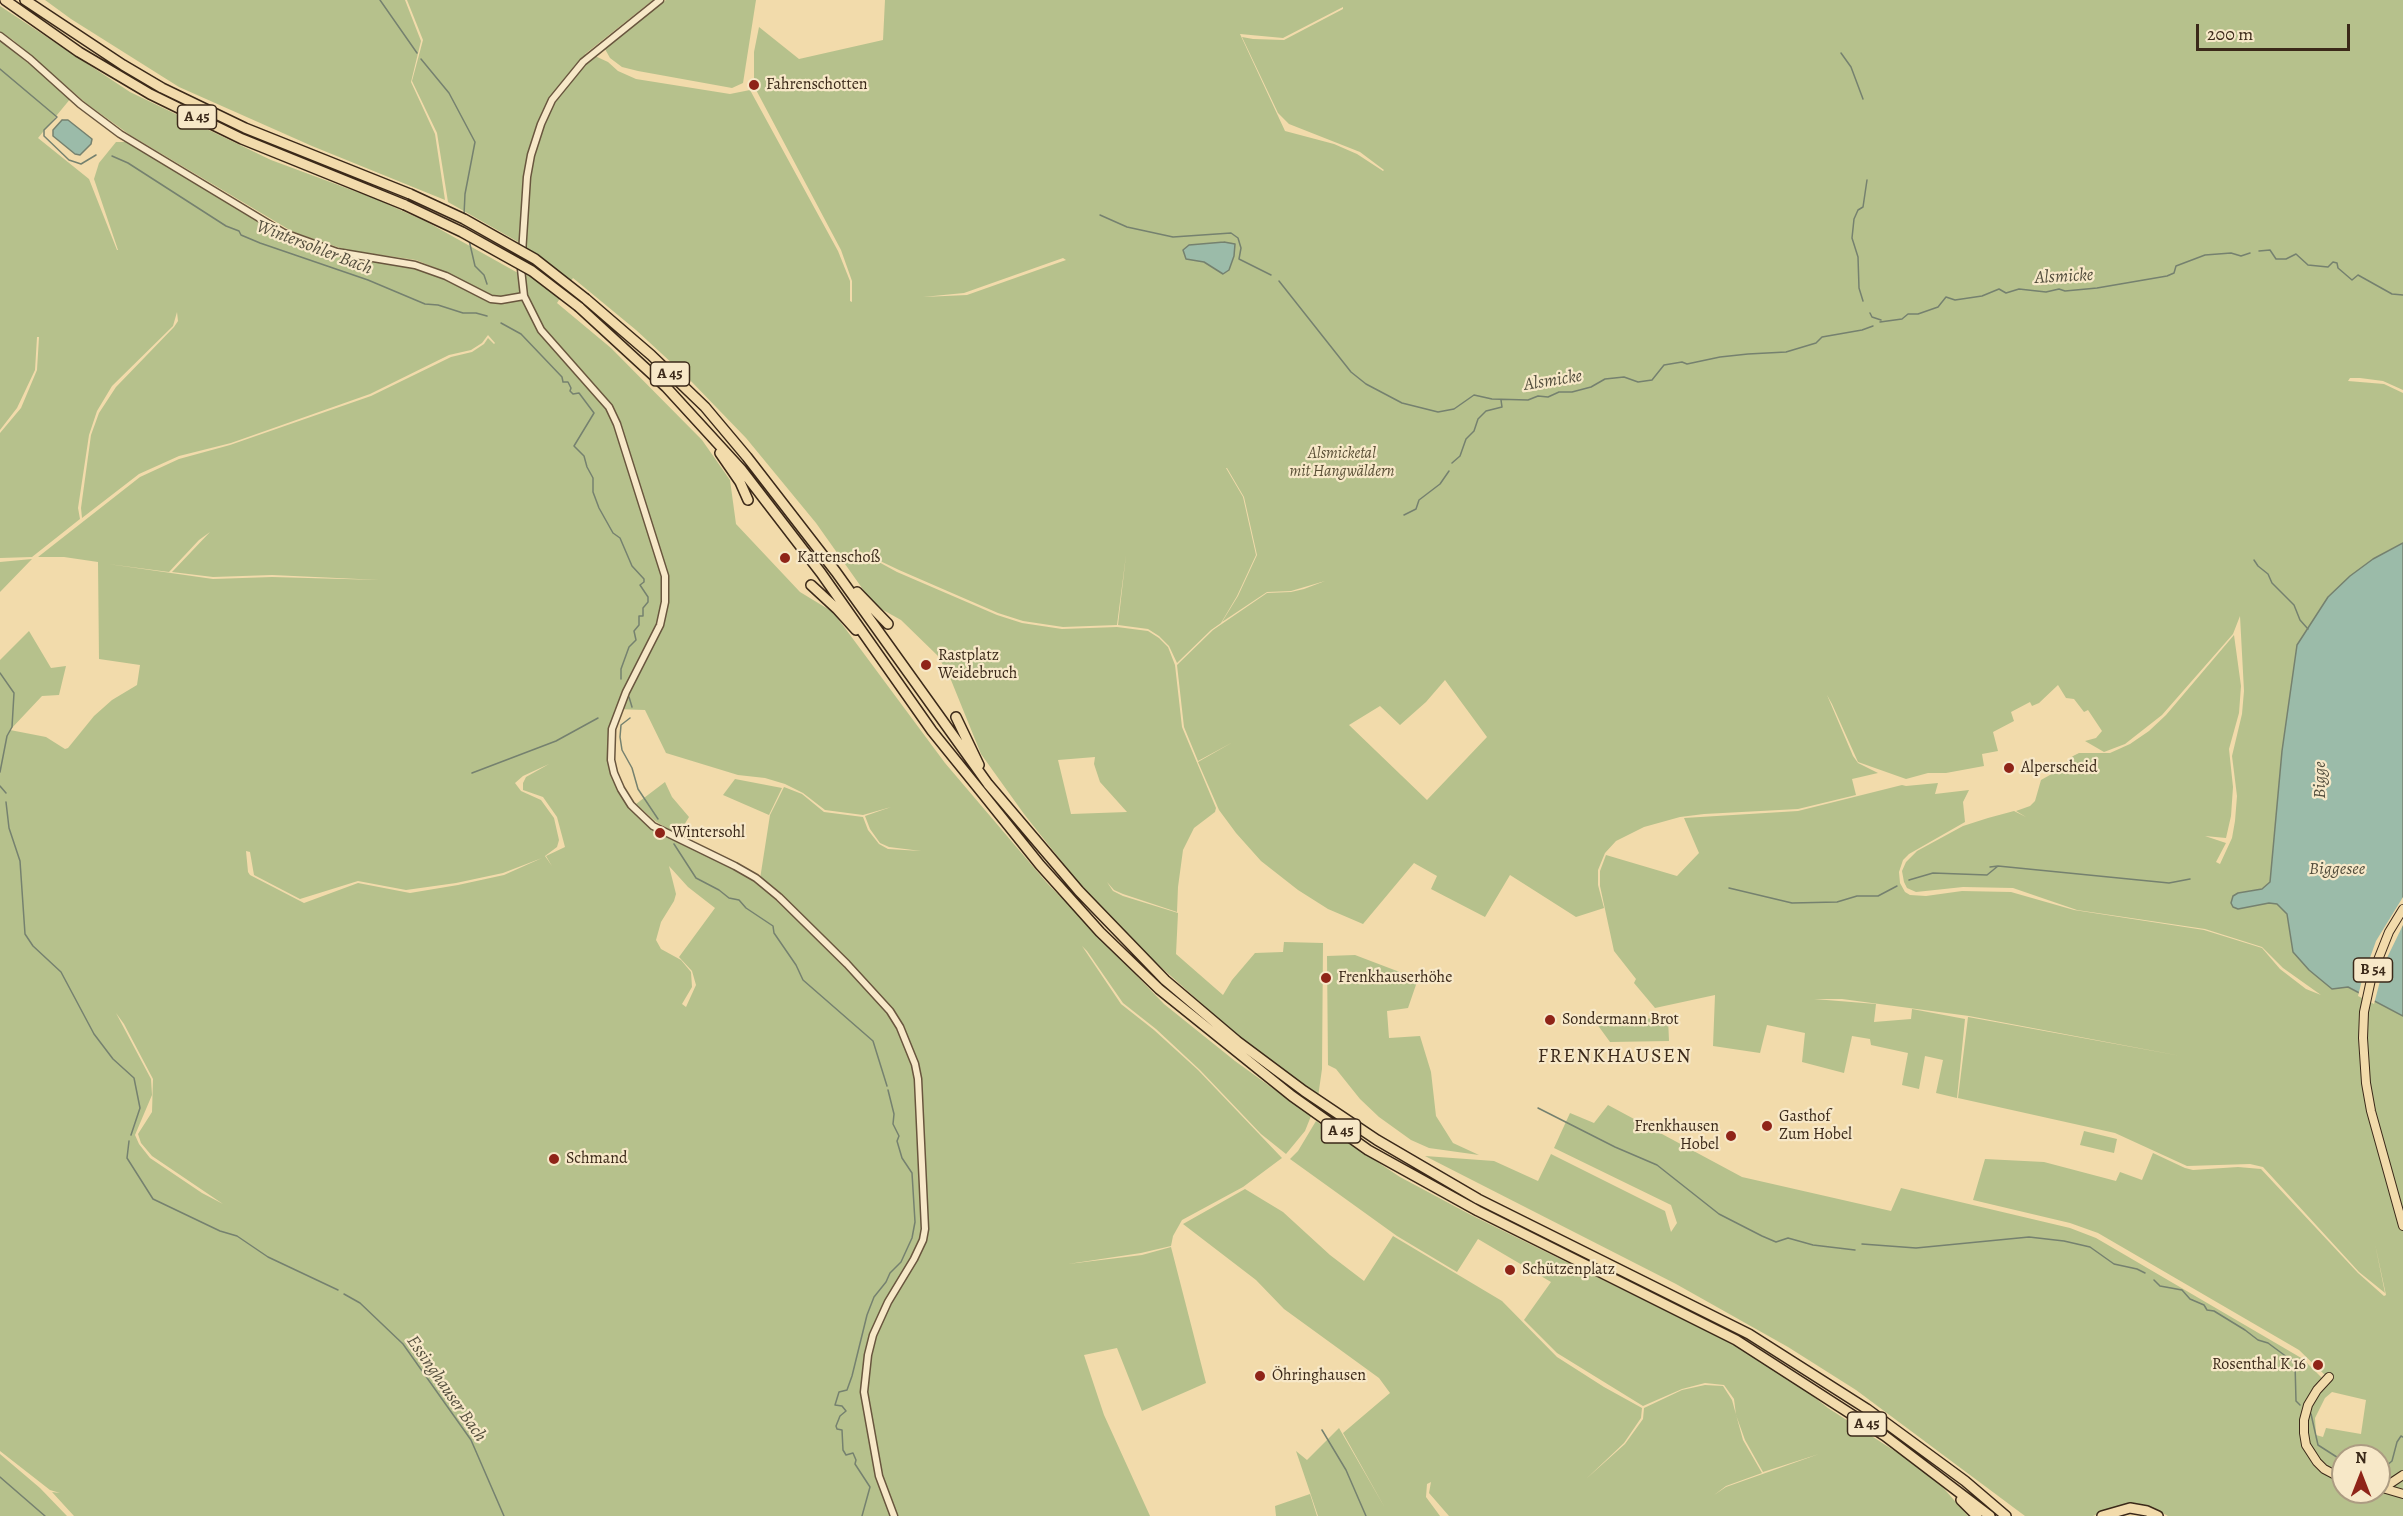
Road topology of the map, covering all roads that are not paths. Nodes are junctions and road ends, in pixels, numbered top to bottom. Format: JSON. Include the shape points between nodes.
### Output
{"nodes":[{"id":1,"x":5,"y":0,"type":"edge"},
{"id":2,"x":25,"y":0,"type":"edge"},
{"id":3,"x":660,"y":0,"type":"edge"},
{"id":4,"x":0,"y":36,"type":"edge"},
{"id":5,"x":524,"y":296,"type":"junction"},
{"id":6,"x":715,"y":439,"type":"junction"},
{"id":7,"x":748,"y":500,"type":"dead end"},
{"id":8,"x":836,"y":572,"type":"junction"},
{"id":9,"x":811,"y":585,"type":"dead end"},
{"id":10,"x":888,"y":624,"type":"dead end"},
{"id":11,"x":872,"y":645,"type":"junction"},
{"id":12,"x":956,"y":717,"type":"dead end"},
{"id":13,"x":988,"y":784,"type":"junction"},
{"id":14,"x":2403,"y":909,"type":"edge"},
{"id":15,"x":2403,"y":1226,"type":"edge"},
{"id":16,"x":2329,"y":1377,"type":"dead end"},
{"id":17,"x":1930,"y":1468,"type":"junction"},
{"id":18,"x":2331,"y":1473,"type":"edge"},
{"id":19,"x":2005,"y":1514,"type":"edge"},
{"id":20,"x":894,"y":1516,"type":"edge"},
{"id":21,"x":1977,"y":1516,"type":"edge"},
{"id":22,"x":1990,"y":1516,"type":"edge"},
{"id":23,"x":2102,"y":1516,"type":"edge"},
{"id":24,"x":2158,"y":1516,"type":"edge"}],
"edges":[{"from":1,"to":6,"type":"highway","number":"A 45","bridge":true,"via":[[150,94],[242,139],[462,231],[532,271],[579,307],[666,387]]},
{"from":2,"to":8,"type":"highway","number":"A 45","bridge":true,"via":[[162,88],[245,128],[410,194],[535,259],[586,298],[705,407]]},
{"from":3,"to":5,"type":"street","via":[[583,62],[552,100],[541,124],[527,177],[521,269]]},
{"from":4,"to":5,"type":"street","via":[[120,134],[284,233],[337,252],[415,265],[491,299]]},
{"from":5,"to":20,"type":"street","via":[[541,330],[609,407],[665,576],[660,625],[626,692],[610,744],[614,773],[626,798],[653,826],[756,878],[779,897],[875,993],[908,1043],[918,1079],[925,1229],[923,1240],[873,1335],[864,1392],[879,1476]]},
{"from":6,"to":7,"type":"highway"},
{"from":6,"to":11,"type":"highway","number":"A 45","via":[[793,534]]},
{"from":8,"to":10,"type":"highway"},
{"from":8,"to":13,"type":"highway","number":"A 45"},
{"from":9,"to":11,"type":"highway"},
{"from":11,"to":17,"type":"highway","number":"A 45","via":[[982,794],[1100,932],[1159,989],[1283,1090],[1368,1150],[1468,1206],[1736,1340]]},
{"from":12,"to":13,"type":"highway"},
{"from":13,"to":19,"type":"highway","number":"A 45","via":[[1079,891],[1165,980],[1304,1091],[1377,1140],[1478,1199],[1749,1334],[1867,1409]]},
{"from":14,"to":15,"type":"main road","number":"B 54","via":[[2372,975],[2363,1038],[2371,1111]]},
{"from":16,"to":18,"type":"main road","via":[[2308,1406],[2304,1433],[2306,1445],[2317,1462]]},
{"from":17,"to":21,"type":"highway"},
{"from":17,"to":22,"type":"highway","number":"A 45"},
{"from":23,"to":24,"type":"highway","via":[[2130,1508]]}]}
